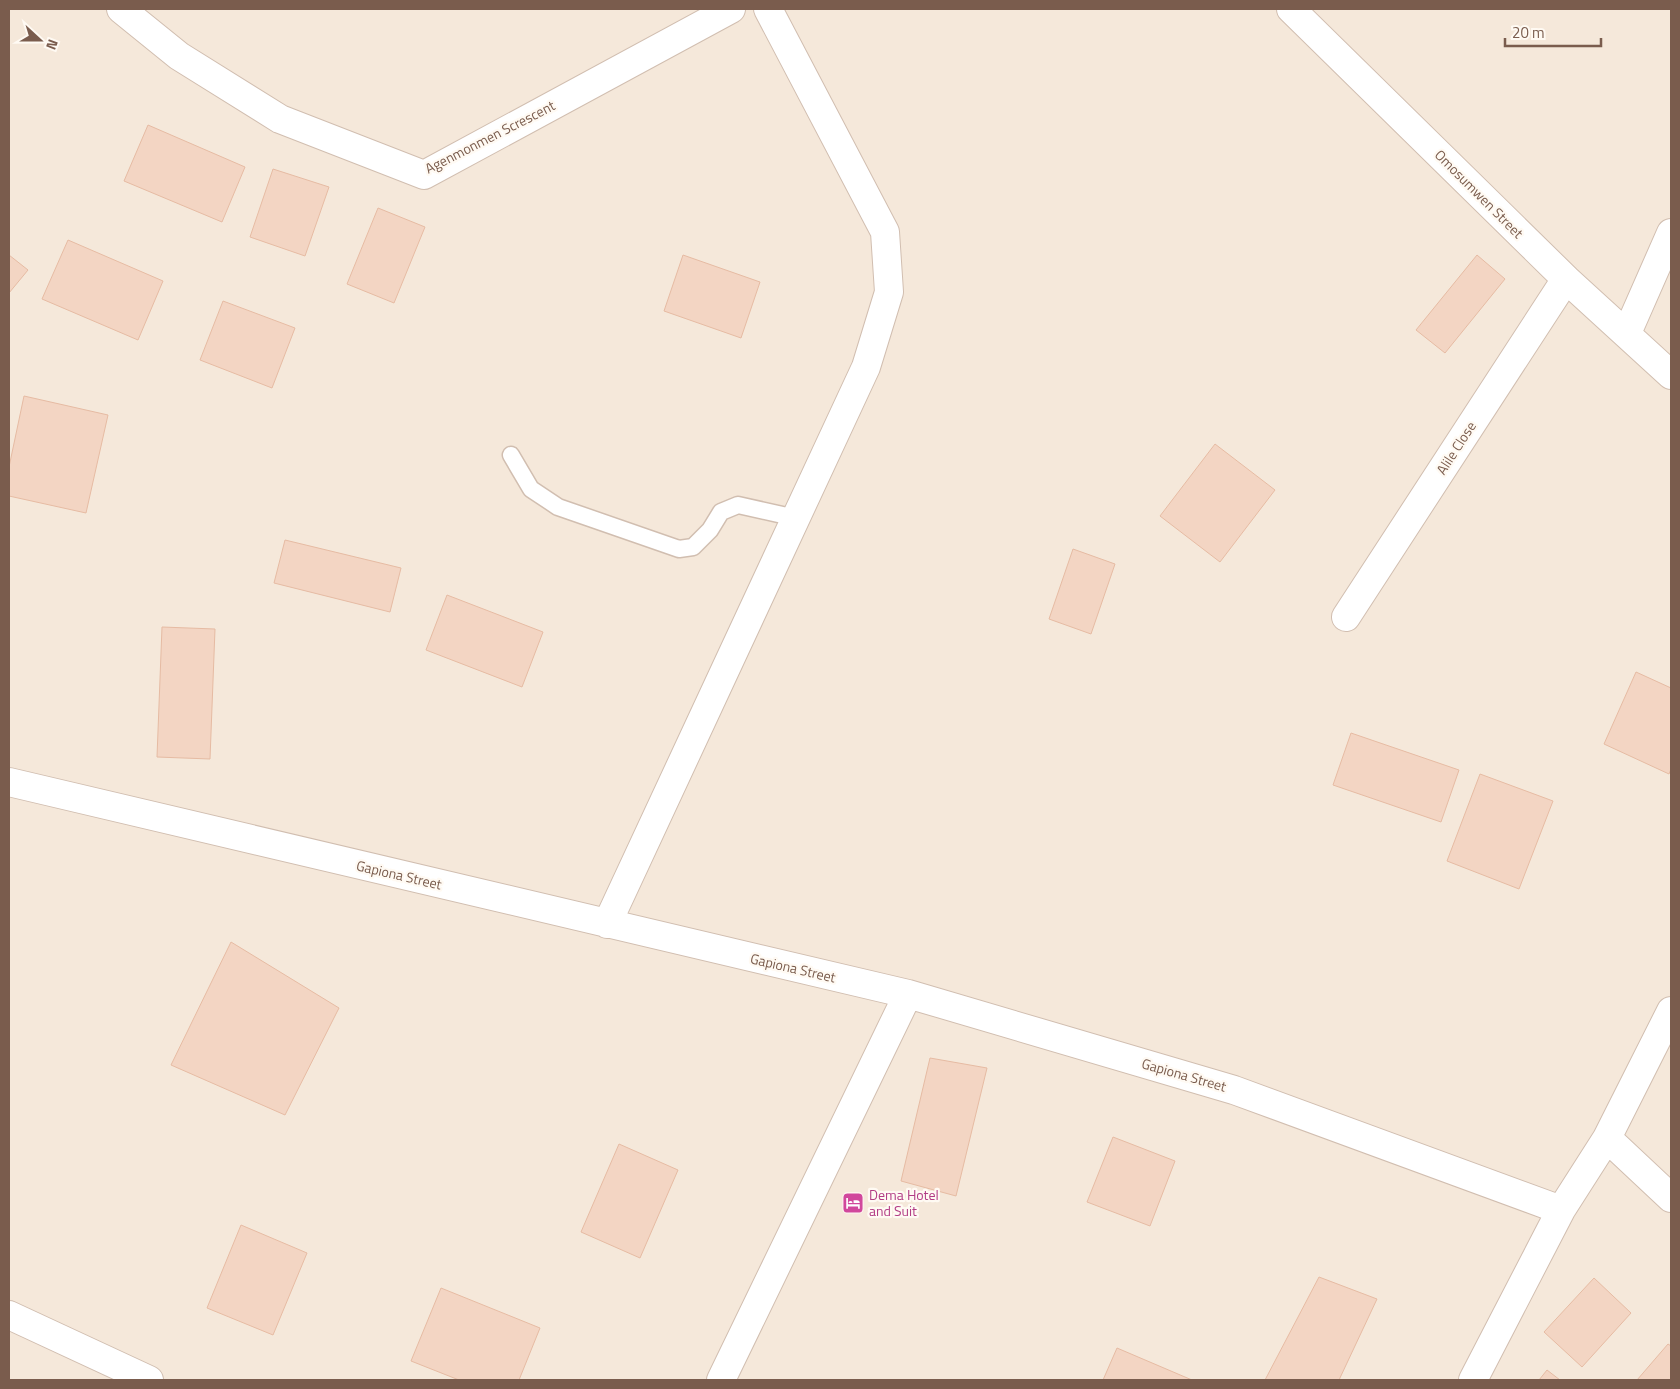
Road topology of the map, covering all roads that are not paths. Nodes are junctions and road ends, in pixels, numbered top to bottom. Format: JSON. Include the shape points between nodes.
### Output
{"nodes":[{"id":1,"x":121,"y":9,"type":"edge"},
{"id":2,"x":731,"y":9,"type":"edge"},
{"id":3,"x":768,"y":9,"type":"edge"},
{"id":4,"x":1291,"y":9,"type":"edge"},
{"id":5,"x":1671,"y":233,"type":"edge"},
{"id":6,"x":1566,"y":279,"type":"junction"},
{"id":7,"x":1627,"y":334,"type":"junction"},
{"id":8,"x":1671,"y":375,"type":"edge"},
{"id":9,"x":511,"y":455,"type":"dead end"},
{"id":10,"x":796,"y":518,"type":"junction"},
{"id":11,"x":1346,"y":617,"type":"dead end"},
{"id":12,"x":9,"y":782,"type":"edge"},
{"id":13,"x":607,"y":924,"type":"junction"},
{"id":14,"x":908,"y":994,"type":"junction"},
{"id":15,"x":1671,"y":1011,"type":"edge"},
{"id":16,"x":1607,"y":1138,"type":"junction"},
{"id":17,"x":1671,"y":1198,"type":"edge"},
{"id":18,"x":1561,"y":1210,"type":"junction"},
{"id":19,"x":9,"y":1315,"type":"edge"},
{"id":20,"x":149,"y":1380,"type":"edge"},
{"id":21,"x":721,"y":1380,"type":"edge"},
{"id":22,"x":1472,"y":1380,"type":"edge"}],
"edges":[{"from":1,"to":2,"type":"street","name":"Agenmonmen Screscent","via":[[179,56],[280,119],[424,175]]},
{"from":3,"to":10,"type":"street","via":[[885,232],[889,292],[866,367]]},
{"from":4,"to":6,"type":"street","name":"Omosumwen Street"},
{"from":5,"to":7,"type":"street"},
{"from":6,"to":7,"type":"street","name":"Omosumwen Street"},
{"from":6,"to":11,"type":"street","name":"Alile Close"},
{"from":7,"to":8,"type":"street","name":"Omosumwen Street"},
{"from":9,"to":10,"type":"lane","via":[[531,489],[558,507],[679,550],[693,547],[710,530],[721,512],[738,505]]},
{"from":10,"to":13,"type":"street"},
{"from":12,"to":13,"type":"street","name":"Gapiona Street"},
{"from":13,"to":14,"type":"street","name":"Gapiona Street"},
{"from":14,"to":18,"type":"street","name":"Gapiona Street","via":[[1234,1090]]},
{"from":14,"to":21,"type":"street"},
{"from":15,"to":16,"type":"street"},
{"from":16,"to":17,"type":"street"},
{"from":16,"to":18,"type":"street"},
{"from":18,"to":22,"type":"street"},
{"from":19,"to":20,"type":"street"}]}
